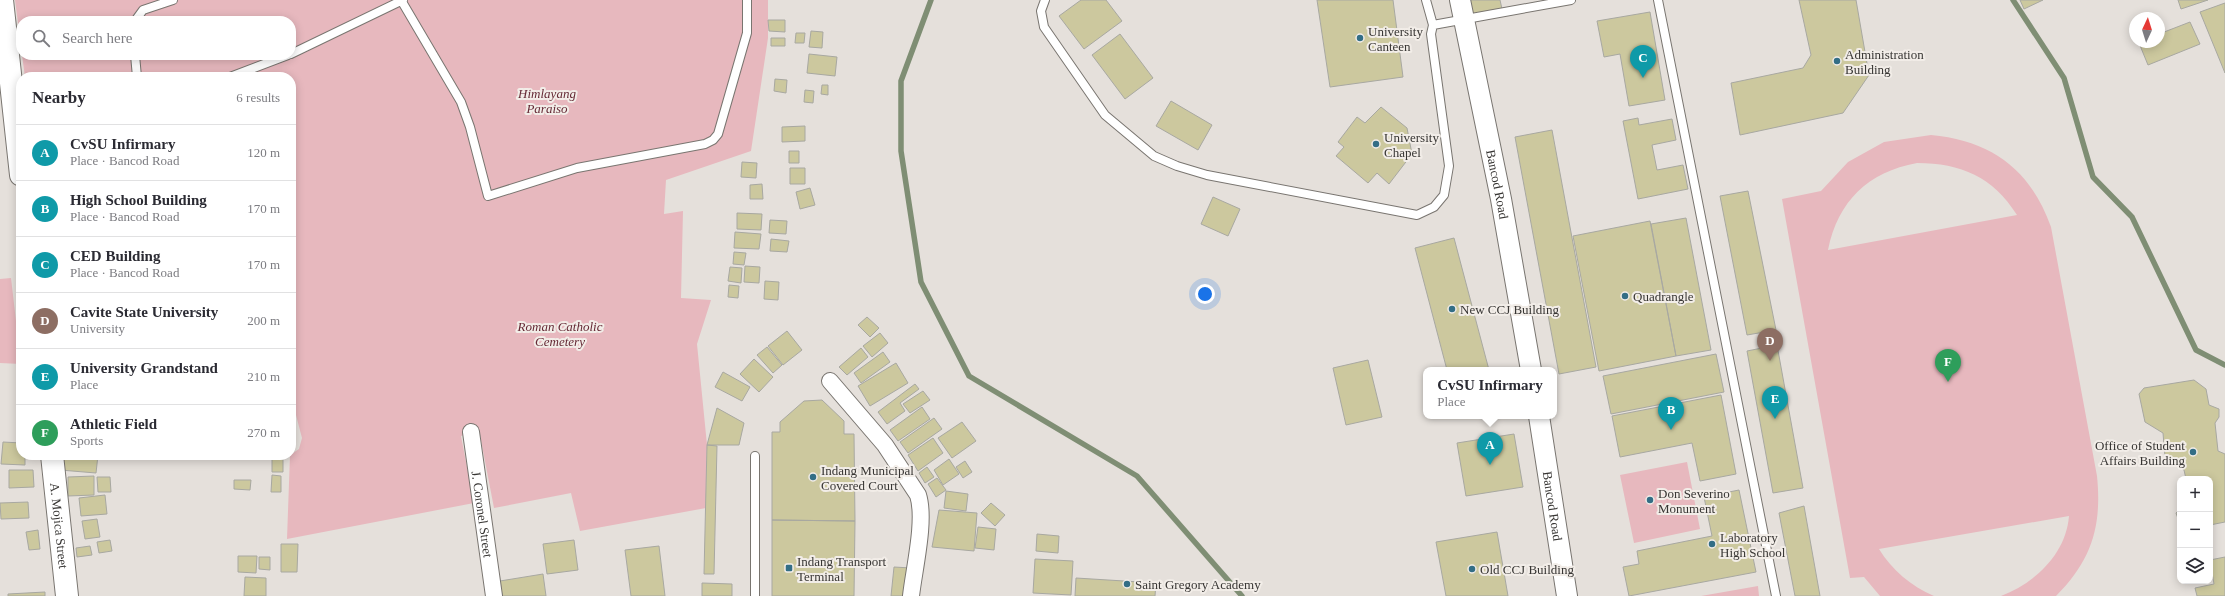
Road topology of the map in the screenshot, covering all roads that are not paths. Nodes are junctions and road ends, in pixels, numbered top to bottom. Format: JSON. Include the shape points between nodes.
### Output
{"nodes":[{"id":1,"x":2,"y":0,"type":"edge"},
{"id":2,"x":173,"y":0,"type":"edge"},
{"id":3,"x":402,"y":0,"type":"edge"},
{"id":4,"x":747,"y":0,"type":"edge"},
{"id":5,"x":1045,"y":0,"type":"edge"},
{"id":6,"x":1426,"y":0,"type":"edge"},
{"id":7,"x":1460,"y":0,"type":"edge"},
{"id":8,"x":1571,"y":0,"type":"edge"},
{"id":9,"x":1658,"y":0,"type":"edge"},
{"id":10,"x":139,"y":16,"type":"edge"},
{"id":11,"x":1464,"y":19,"type":"junction"},
{"id":12,"x":1433,"y":25,"type":"junction"},
{"id":13,"x":296,"y":52,"type":"edge"},
{"id":14,"x":135,"y":60,"type":"edge"},
{"id":15,"x":275,"y":60,"type":"edge"},
{"id":16,"x":137,"y":72,"type":"edge"},
{"id":17,"x":243,"y":72,"type":"edge"},
{"id":18,"x":16,"y":102,"type":"edge"},
{"id":19,"x":1530,"y":367,"type":"edge"},
{"id":20,"x":830,"y":380,"type":"dead end"},
{"id":21,"x":1539,"y":419,"type":"edge"},
{"id":22,"x":471,"y":432,"type":"dead end"},
{"id":23,"x":755,"y":456,"type":"dead end"},
{"id":24,"x":53,"y":460,"type":"edge"},
{"id":25,"x":68,"y":596,"type":"edge"},
{"id":26,"x":494,"y":596,"type":"edge"},
{"id":27,"x":755,"y":596,"type":"edge"},
{"id":28,"x":911,"y":596,"type":"edge"},
{"id":29,"x":1567,"y":596,"type":"edge"},
{"id":30,"x":1776,"y":596,"type":"edge"}],
"edges":[{"from":1,"to":18,"type":"main road"},
{"from":2,"to":10,"type":"lane","via":[[143,10]]},
{"from":3,"to":4,"type":"lane","via":[[461,102],[488,196],[577,168],[705,144],[713,140],[718,134],[747,33]]},
{"from":3,"to":13,"type":"lane"},
{"from":5,"to":12,"type":"lane","via":[[1041,11],[1044,27],[1104,115],[1154,156],[1207,175],[1417,215],[1434,207],[1444,194],[1449,166],[1431,34]]},
{"from":6,"to":12,"type":"lane"},
{"from":7,"to":11,"type":"street","name":"Bancod Road"},
{"from":8,"to":11,"type":"lane"},
{"from":9,"to":30,"type":"lane"},
{"from":11,"to":12,"type":"lane"},
{"from":11,"to":19,"type":"street","name":"Bancod Road","via":[[1501,199]]},
{"from":14,"to":16,"type":"lane"},
{"from":15,"to":17,"type":"lane"},
{"from":20,"to":28,"type":"street","via":[[885,445],[918,495],[921,504],[920,523]]},
{"from":21,"to":29,"type":"street","name":"Bancod Road"},
{"from":22,"to":26,"type":"street","name":"J. Coronel Street"},
{"from":23,"to":27,"type":"lane"},
{"from":24,"to":25,"type":"main road","name":"A. Mojica Street"}]}
